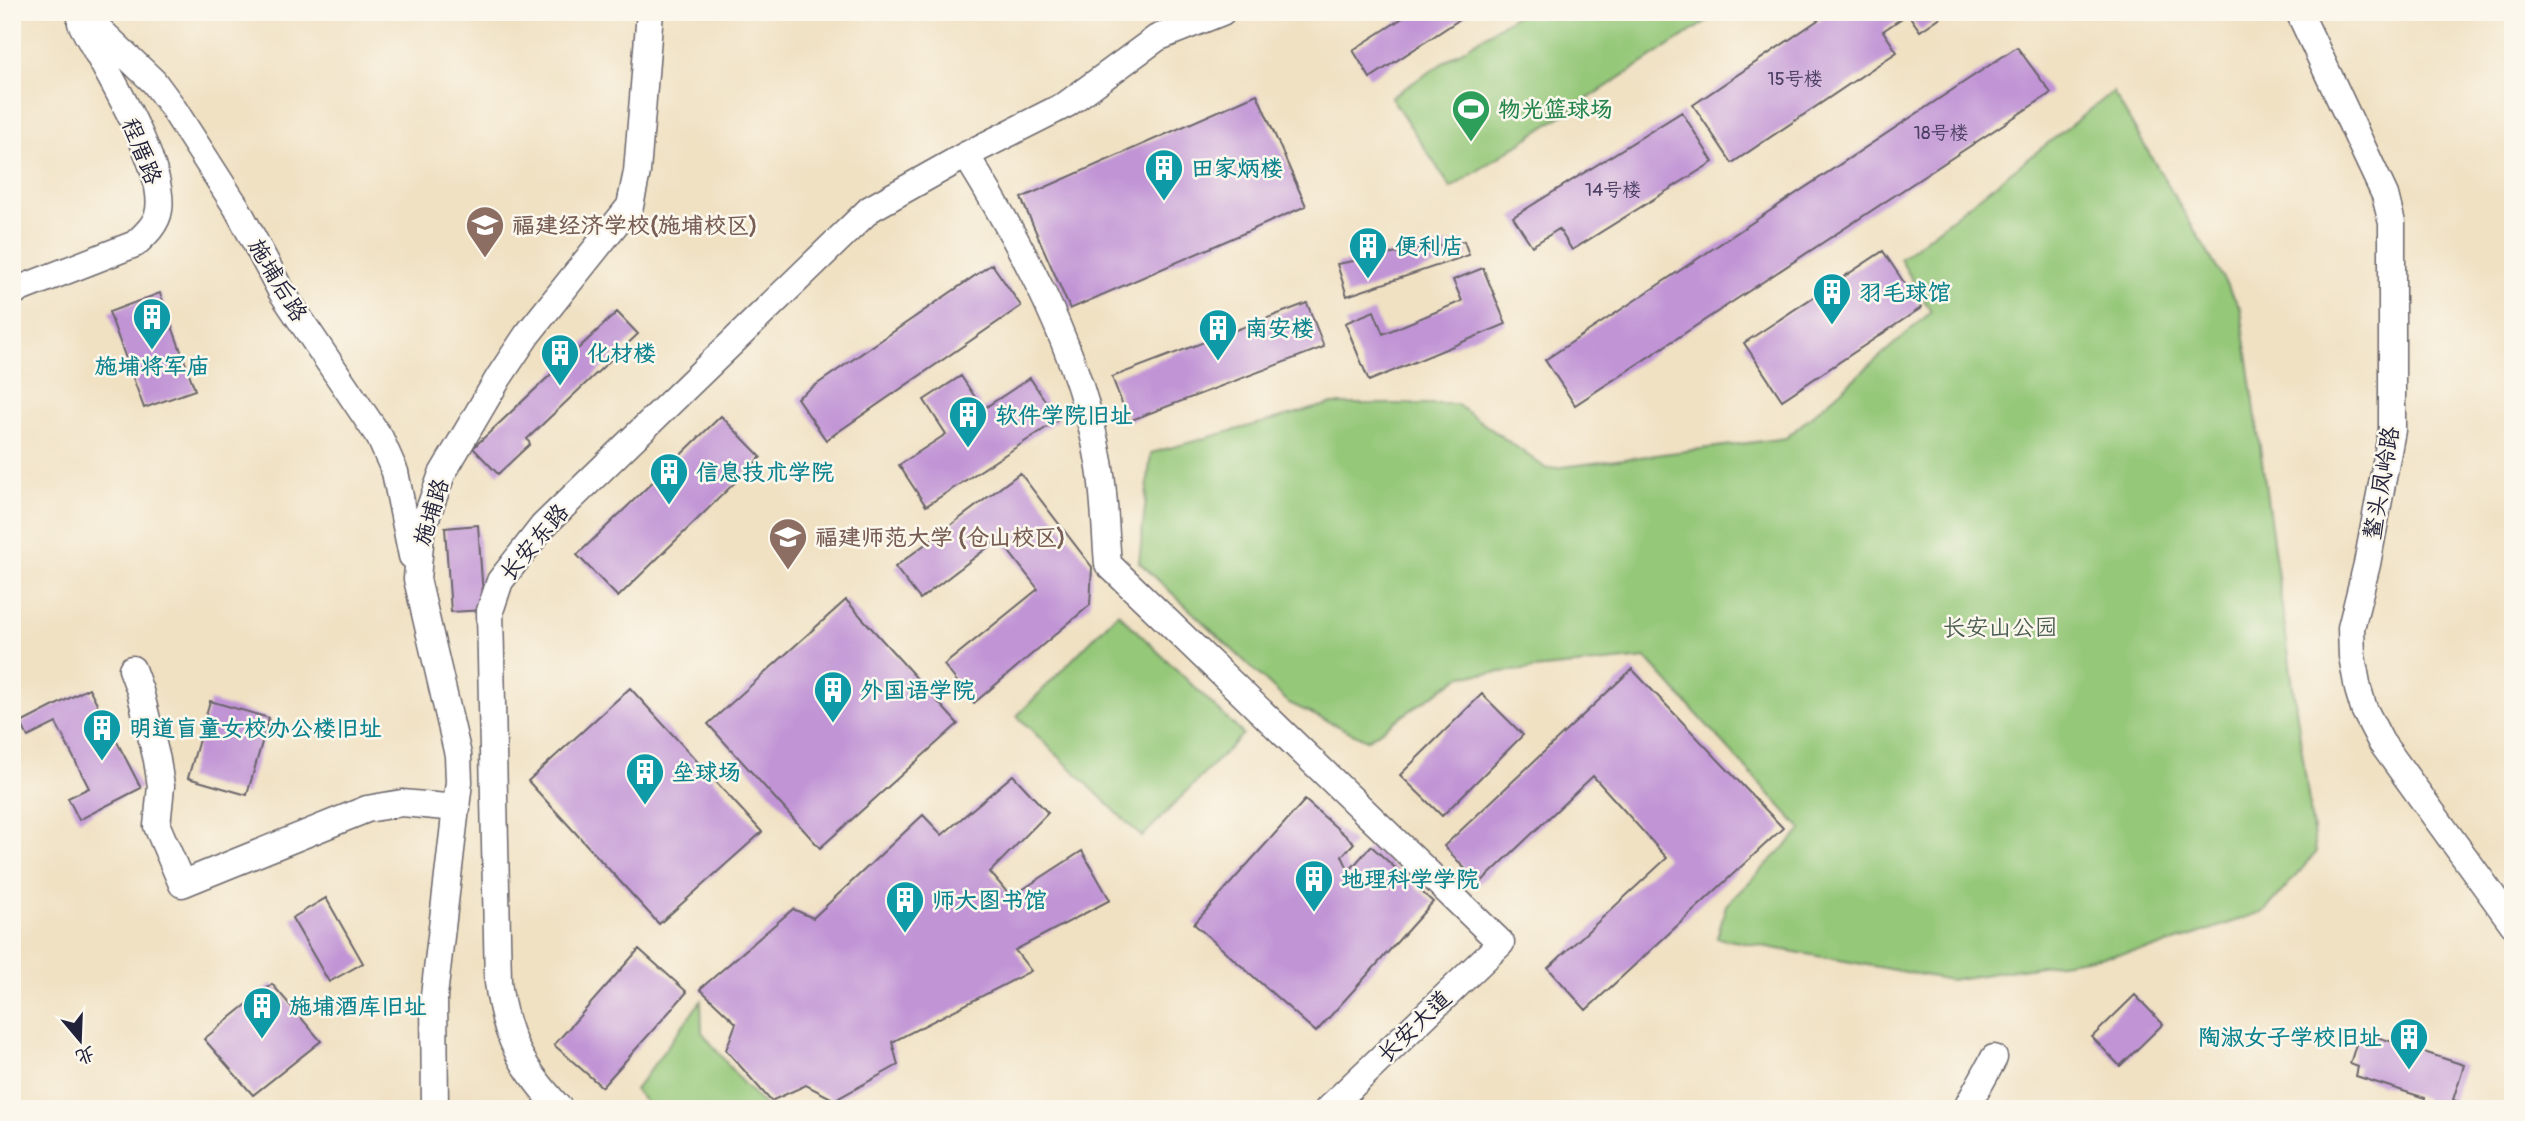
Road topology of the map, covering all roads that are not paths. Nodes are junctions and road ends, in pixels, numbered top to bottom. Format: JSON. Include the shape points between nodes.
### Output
{"nodes":[{"id":1,"x":78,"y":12,"type":"edge"},
{"id":2,"x":650,"y":12,"type":"edge"},
{"id":3,"x":1222,"y":12,"type":"edge"},
{"id":4,"x":2299,"y":12,"type":"edge"},
{"id":5,"x":966,"y":155,"type":"junction"},
{"id":6,"x":12,"y":292,"type":"edge"},
{"id":7,"x":417,"y":579,"type":"junction"},
{"id":8,"x":132,"y":669,"type":"dead end"},
{"id":9,"x":457,"y":808,"type":"junction"},
{"id":10,"x":2513,"y":924,"type":"edge"},
{"id":11,"x":1994,"y":1058,"type":"dead end"},
{"id":12,"x":435,"y":1109,"type":"edge"},
{"id":13,"x":560,"y":1109,"type":"edge"},
{"id":14,"x":1328,"y":1109,"type":"edge"},
{"id":15,"x":1966,"y":1109,"type":"edge"}],
"edges":[{"from":1,"to":6,"type":"street","name":"程厝路","via":[[150,158],[159,189],[159,213],[135,244]]},
{"from":1,"to":7,"type":"street","name":"施埔后路","via":[[154,82],[171,105],[237,208],[277,283],[380,438],[395,472]]},
{"from":2,"to":7,"type":"street","name":"施埔路","via":[[630,206],[520,345],[450,460],[421,533]]},
{"from":3,"to":5,"type":"street","name":"长安东路","via":[[1157,38],[1067,104]]},
{"from":4,"to":10,"type":"street","name":"鳌头凤岭路","via":[[2385,195],[2393,231],[2392,430],[2353,615],[2352,656],[2358,689],[2381,742]]},
{"from":5,"to":13,"type":"street","name":"长安东路","via":[[870,209],[543,526],[512,564],[494,596],[490,611],[498,982],[509,1039]]},
{"from":5,"to":14,"type":"street","name":"长安大道","via":[[999,208],[1069,352],[1099,462],[1108,564],[1501,943]]},
{"from":7,"to":9,"type":"street","name":"施埔路","via":[[458,755]]},
{"from":8,"to":9,"type":"street","via":[[157,760],[157,826],[182,884],[367,809],[402,803]]},
{"from":9,"to":12,"type":"street","name":"施埔路","via":[[434,996]]},
{"from":11,"to":15,"type":"street"}]}
